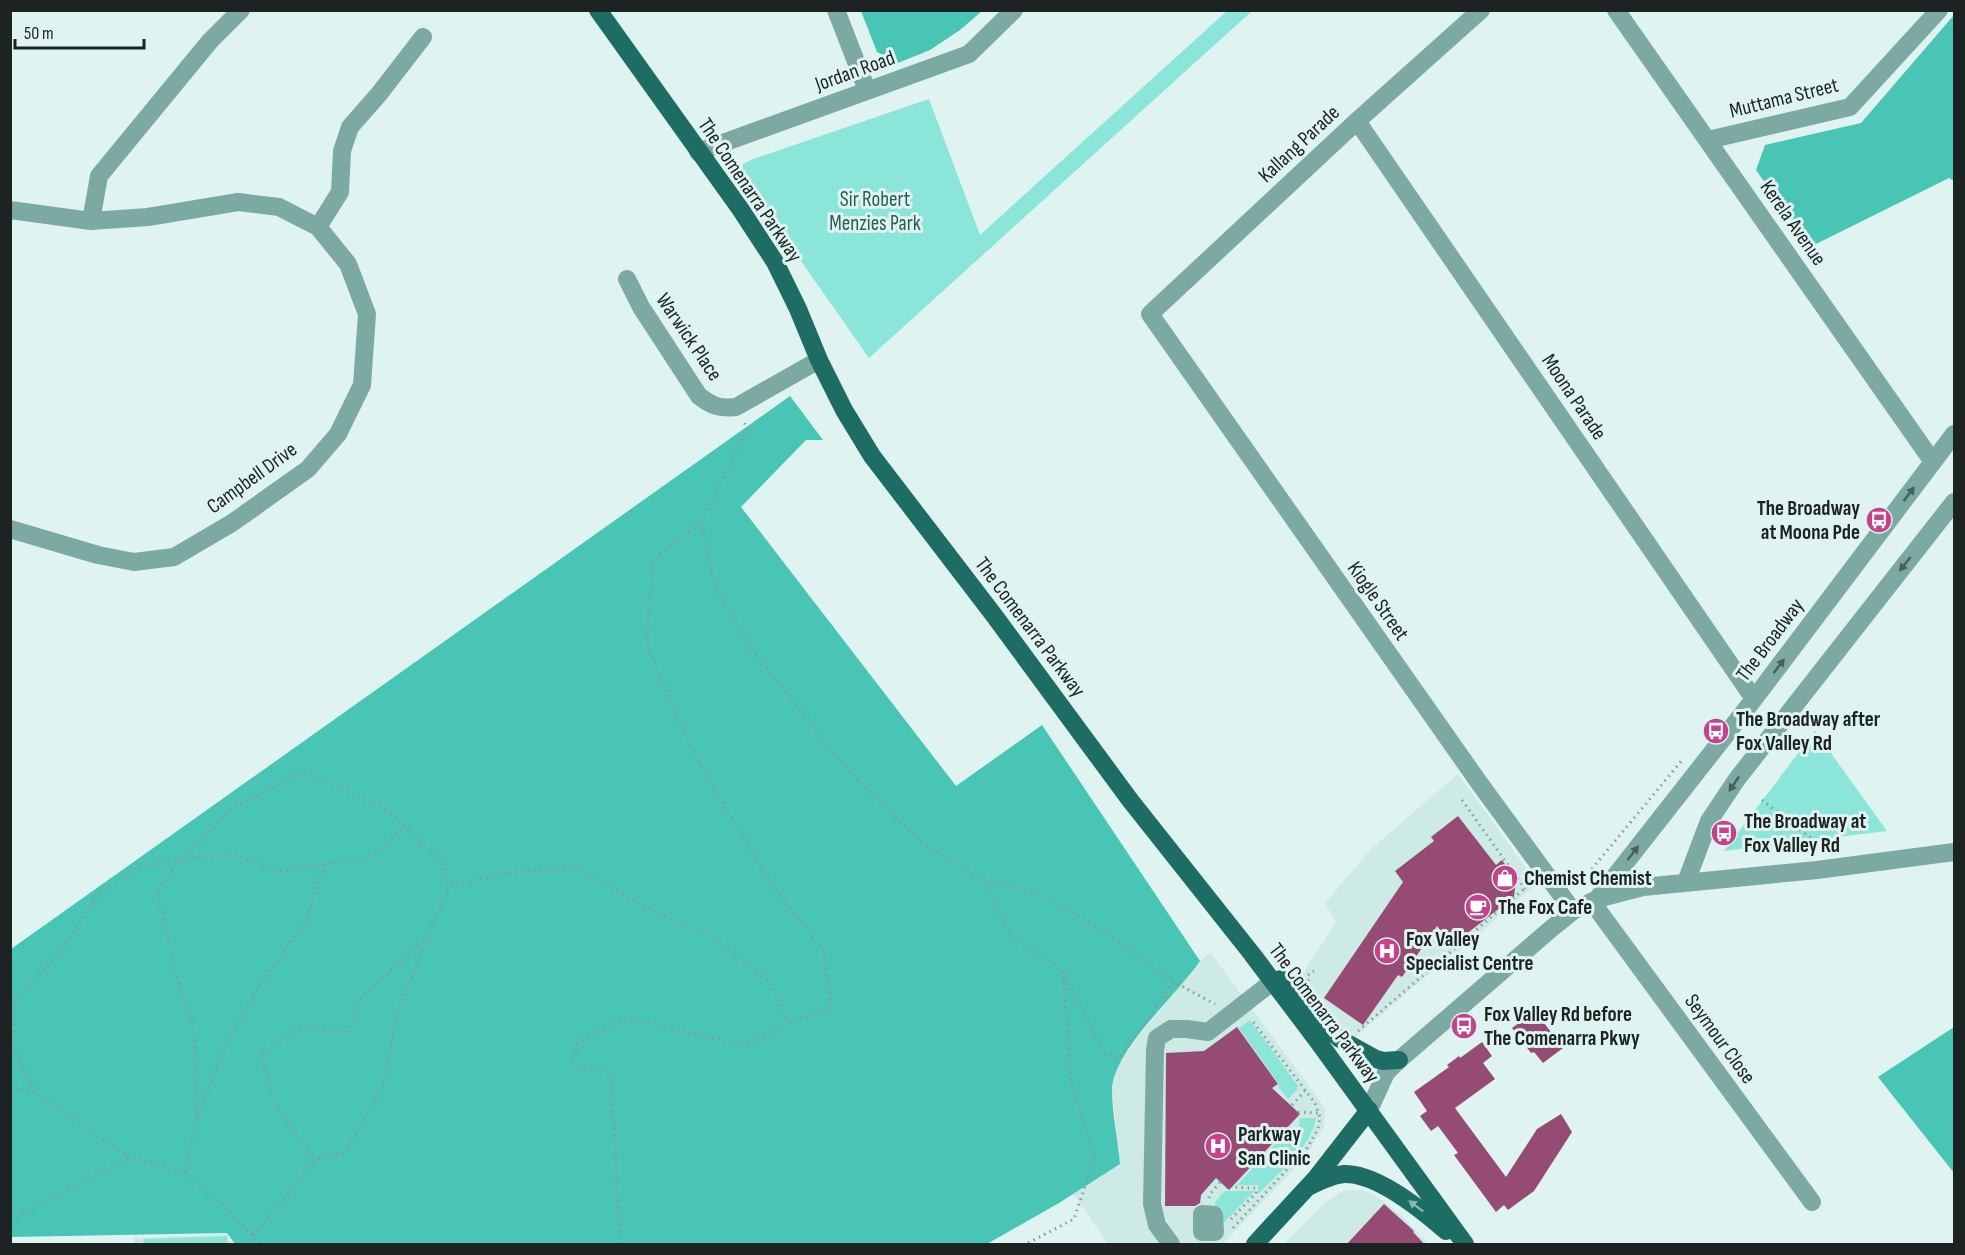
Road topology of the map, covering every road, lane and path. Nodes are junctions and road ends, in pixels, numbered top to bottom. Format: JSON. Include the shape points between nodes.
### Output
{"nodes":[{"id":1,"x":241,"y":10,"type":"edge"},
{"id":2,"x":598,"y":10,"type":"edge"},
{"id":3,"x":836,"y":10,"type":"edge"},
{"id":4,"x":1014,"y":10,"type":"edge"},
{"id":5,"x":1481,"y":10,"type":"edge"},
{"id":6,"x":1616,"y":10,"type":"edge"},
{"id":7,"x":1940,"y":10,"type":"edge"},
{"id":8,"x":423,"y":37,"type":"dead end"},
{"id":9,"x":867,"y":90,"type":"junction"},
{"id":10,"x":1357,"y":121,"type":"junction"},
{"id":11,"x":1708,"y":140,"type":"junction"},
{"id":12,"x":698,"y":152,"type":"junction"},
{"id":13,"x":10,"y":210,"type":"edge"},
{"id":14,"x":91,"y":221,"type":"junction"},
{"id":15,"x":318,"y":227,"type":"junction"},
{"id":16,"x":627,"y":279,"type":"dead end"},
{"id":17,"x":1150,"y":314,"type":"joint"},
{"id":18,"x":819,"y":360,"type":"junction"},
{"id":19,"x":736,"y":407,"type":"junction"},
{"id":20,"x":1954,"y":434,"type":"edge"},
{"id":21,"x":1934,"y":462,"type":"junction"},
{"id":22,"x":1954,"y":502,"type":"edge"},
{"id":23,"x":701,"y":522,"type":"junction"},
{"id":24,"x":10,"y":529,"type":"edge"},
{"id":25,"x":1754,"y":699,"type":"junction"},
{"id":26,"x":1762,"y":800,"type":"dead end"},
{"id":27,"x":1462,"y":801,"type":"dead end"},
{"id":28,"x":404,"y":826,"type":"junction"},
{"id":29,"x":1814,"y":840,"type":"dead end"},
{"id":30,"x":1954,"y":852,"type":"edge"},
{"id":31,"x":182,"y":859,"type":"junction"},
{"id":32,"x":324,"y":865,"type":"junction"},
{"id":33,"x":984,"y":880,"type":"junction"},
{"id":34,"x":1535,"y":880,"type":"dead end"},
{"id":35,"x":1686,"y":882,"type":"junction"},
{"id":36,"x":450,"y":885,"type":"junction"},
{"id":37,"x":1525,"y":889,"type":"junction"},
{"id":38,"x":1595,"y":900,"type":"junction"},
{"id":39,"x":1574,"y":911,"type":"junction"},
{"id":40,"x":429,"y":936,"type":"junction"},
{"id":41,"x":1252,"y":954,"type":"junction"},
{"id":42,"x":1063,"y":971,"type":"junction"},
{"id":43,"x":1314,"y":971,"type":"dead end"},
{"id":44,"x":1174,"y":982,"type":"junction"},
{"id":45,"x":1272,"y":982,"type":"junction"},
{"id":46,"x":1308,"y":985,"type":"dead end"},
{"id":47,"x":1241,"y":1005,"type":"junction"},
{"id":48,"x":1227,"y":1018,"type":"junction"},
{"id":49,"x":789,"y":1022,"type":"junction"},
{"id":50,"x":1353,"y":1035,"type":"dead end"},
{"id":51,"x":1399,"y":1060,"type":"junction"},
{"id":52,"x":10,"y":1086,"type":"edge"},
{"id":53,"x":1305,"y":1091,"type":"junction"},
{"id":54,"x":35,"y":1093,"type":"junction"},
{"id":55,"x":1292,"y":1105,"type":"dead end"},
{"id":56,"x":1369,"y":1110,"type":"junction"},
{"id":57,"x":1298,"y":1112,"type":"dead end"},
{"id":58,"x":1319,"y":1113,"type":"junction"},
{"id":59,"x":197,"y":1117,"type":"junction"},
{"id":60,"x":129,"y":1157,"type":"junction"},
{"id":61,"x":316,"y":1159,"type":"junction"},
{"id":62,"x":184,"y":1172,"type":"junction"},
{"id":63,"x":1218,"y":1186,"type":"dead end"},
{"id":64,"x":1224,"y":1186,"type":"dead end"},
{"id":65,"x":1232,"y":1187,"type":"dead end"},
{"id":66,"x":1308,"y":1187,"type":"junction"},
{"id":67,"x":1812,"y":1202,"type":"dead end"},
{"id":68,"x":10,"y":1220,"type":"edge"},
{"id":69,"x":1230,"y":1220,"type":"dead end"},
{"id":70,"x":1220,"y":1234,"type":"dead end"},
{"id":71,"x":253,"y":1236,"type":"junction"},
{"id":72,"x":260,"y":1245,"type":"edge"},
{"id":73,"x":620,"y":1245,"type":"edge"},
{"id":74,"x":1026,"y":1245,"type":"edge"},
{"id":75,"x":1171,"y":1245,"type":"edge"},
{"id":76,"x":1255,"y":1245,"type":"edge"},
{"id":77,"x":1463,"y":1245,"type":"edge"}],
"edges":[{"from":1,"to":14,"type":"street","via":[[210,41],[99,176]]},
{"from":2,"to":12,"type":"main road","name":"The Comenarra Parkway"},
{"from":3,"to":9,"type":"street"},
{"from":4,"to":9,"type":"street","name":"Jordan Road","via":[[969,54]]},
{"from":5,"to":10,"type":"street","name":"Kallang Parade"},
{"from":6,"to":11,"type":"street","name":"Kerela Avenue"},
{"from":7,"to":11,"type":"street","name":"Muttama Street","via":[[1850,107]]},
{"from":8,"to":15,"type":"street","via":[[350,127],[342,151],[340,192]]},
{"from":9,"to":12,"type":"street","name":"Jordan Road"},
{"from":10,"to":17,"type":"street","name":"Kallang Parade"},
{"from":10,"to":25,"type":"street","name":"Moona Parade"},
{"from":11,"to":21,"type":"street","name":"Kerela Avenue"},
{"from":12,"to":18,"type":"main road","name":"The Comenarra Parkway","via":[[775,262]]},
{"from":13,"to":14,"type":"street","name":"Campbell Drive"},
{"from":14,"to":15,"type":"street","name":"Campbell Drive","via":[[148,217],[238,202],[279,207]]},
{"from":15,"to":24,"type":"street","name":"Campbell Drive","via":[[348,264],[367,314],[362,385],[338,434],[308,469],[232,524],[174,557],[134,562]]},
{"from":16,"to":19,"type":"street","name":"Warwick Place","via":[[640,307],[699,396],[712,406]]},
{"from":17,"to":39,"type":"street","name":"Kiogle Street","via":[[1480,784]]},
{"from":18,"to":19,"type":"street"},
{"from":18,"to":41,"type":"main road","name":"The Comenarra Parkway","via":[[872,456],[1130,800]]},
{"from":19,"to":23,"type":"path","via":[[748,430]]},
{"from":20,"to":21,"type":"street","name":"The Broadway"},
{"from":25,"to":21,"type":"street","name":"The Broadway","one_way":true},
{"from":22,"to":35,"type":"street","one_way":true,"via":[[1737,779],[1709,821]]},
{"from":23,"to":33,"type":"path","via":[[713,581],[750,647],[846,768],[925,846]]},
{"from":23,"to":49,"type":"path","via":[[652,561],[647,644],[687,740],[727,810],[773,886],[823,950],[832,1008]]},
{"from":38,"to":25,"type":"street","name":"The Broadway","one_way":true},
{"from":26,"to":29,"type":"path"},
{"from":27,"to":37,"type":"path"},
{"from":28,"to":31,"type":"path","via":[[388,811],[303,771],[232,809]]},
{"from":28,"to":32,"type":"path","via":[[372,857]]},
{"from":28,"to":36,"type":"path","via":[[441,862]]},
{"from":30,"to":35,"type":"street"},
{"from":31,"to":32,"type":"path","via":[[234,855],[278,871]]},
{"from":31,"to":54,"type":"path","via":[[136,868],[97,896],[63,949],[16,1002],[13,1047]]},
{"from":31,"to":59,"type":"path","via":[[157,891],[194,1031]]},
{"from":32,"to":59,"type":"path","via":[[306,920],[230,1035]]},
{"from":33,"to":42,"type":"path","via":[[1010,935]]},
{"from":33,"to":44,"type":"path","via":[[1046,896]]},
{"from":34,"to":37,"type":"path"},
{"from":35,"to":38,"type":"street","via":[[1643,887]]},
{"from":36,"to":40,"type":"path"},
{"from":36,"to":49,"type":"path","via":[[514,872],[577,867],[657,913],[716,939],[769,982]]},
{"from":37,"to":50,"type":"path"},
{"from":38,"to":39,"type":"street"},
{"from":38,"to":67,"type":"street","name":"Seymour Close"},
{"from":39,"to":51,"type":"street"},
{"from":40,"to":61,"type":"path","via":[[398,1011],[383,1085],[345,1153]]},
{"from":40,"to":61,"type":"path","via":[[363,995],[348,1032],[299,1027],[261,1054],[277,1110]]},
{"from":41,"to":45,"type":"main road","name":"The Comenarra Parkway"},
{"from":41,"to":51,"type":"main road","via":[[1340,1039],[1376,1059]]},
{"from":42,"to":44,"type":"path","via":[[1104,1053],[1120,1058]]},
{"from":42,"to":74,"type":"path","via":[[1072,1086],[1095,1156],[1074,1219]]},
{"from":43,"to":46,"type":"path","via":[[1308,975]]},
{"from":44,"to":48,"type":"path","via":[[1219,1006]]},
{"from":45,"to":47,"type":"street"},
{"from":45,"to":56,"type":"main road","name":"The Comenarra Parkway"},
{"from":47,"to":48,"type":"street"},
{"from":47,"to":53,"type":"path"},
{"from":48,"to":75,"type":"street","via":[[1208,1032],[1171,1029],[1157,1038],[1152,1204],[1157,1225]]},
{"from":49,"to":73,"type":"path","via":[[747,1046],[626,1018],[578,1042],[570,1063],[611,1073]]},
{"from":51,"to":56,"type":"street","via":[[1386,1073]]},
{"from":52,"to":54,"type":"path"},
{"from":53,"to":55,"type":"path"},
{"from":53,"to":58,"type":"path"},
{"from":54,"to":60,"type":"path"},
{"from":56,"to":66,"type":"main road"},
{"from":56,"to":77,"type":"main road","name":"The Comenarra Parkway"},
{"from":57,"to":58,"type":"path"},
{"from":58,"to":70,"type":"path","via":[[1318,1128],[1307,1148]]},
{"from":59,"to":62,"type":"path"},
{"from":60,"to":62,"type":"path"},
{"from":60,"to":68,"type":"path"},
{"from":61,"to":71,"type":"path"},
{"from":62,"to":71,"type":"path"},
{"from":63,"to":64,"type":"path"},
{"from":65,"to":69,"type":"path","via":[[1256,1188],[1256,1193]]},
{"from":66,"to":76,"type":"main road"},
{"from":77,"to":66,"type":"main road","one_way":true,"via":[[1414,1205],[1380,1184],[1343,1174]]},
{"from":71,"to":72,"type":"path"}]}
